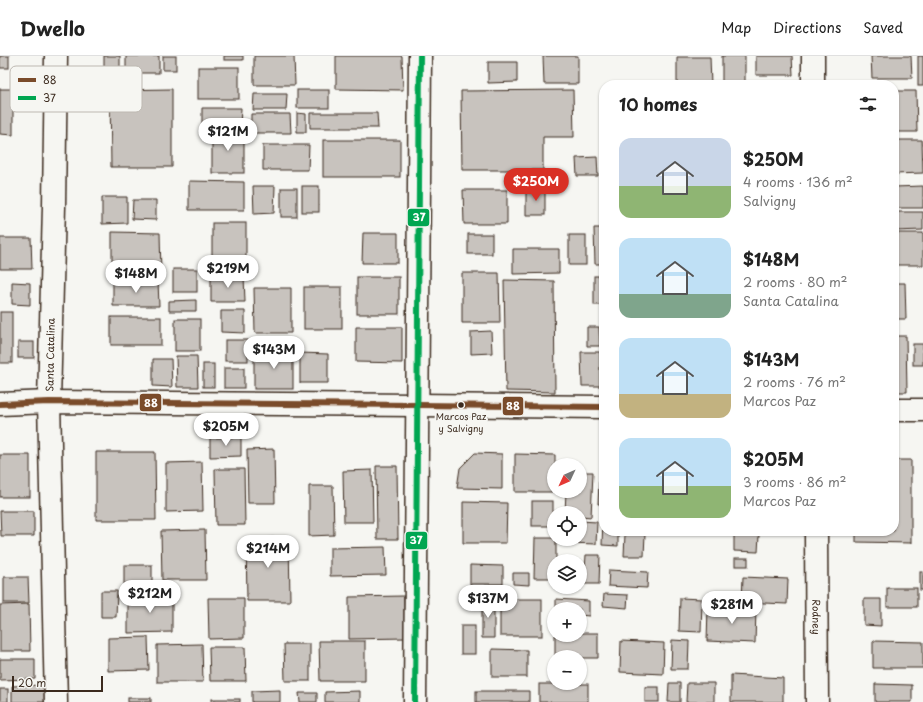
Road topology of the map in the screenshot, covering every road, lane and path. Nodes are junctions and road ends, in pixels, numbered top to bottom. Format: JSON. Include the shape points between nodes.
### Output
{"nodes":[{"id":1,"x":56,"y":56,"type":"edge"},
{"id":2,"x":420,"y":56,"type":"edge"},
{"id":3,"x":813,"y":56,"type":"edge"},
{"id":4,"x":56,"y":66,"type":"edge"},
{"id":5,"x":813,"y":80,"type":"edge"},
{"id":6,"x":55,"y":112,"type":"edge"},
{"id":7,"x":49,"y":402,"type":"junction"},
{"id":8,"x":0,"y":404,"type":"edge"},
{"id":9,"x":418,"y":404,"type":"junction"},
{"id":10,"x":599,"y":407,"type":"edge"},
{"id":11,"x":899,"y":410,"type":"edge"},
{"id":12,"x":923,"y":410,"type":"edge"},
{"id":13,"x":816,"y":536,"type":"edge"},
{"id":14,"x":56,"y":702,"type":"edge"},
{"id":15,"x":415,"y":702,"type":"edge"},
{"id":16,"x":817,"y":702,"type":"edge"}],
"edges":[{"from":1,"to":4,"type":"street","name":"Santa Catalina"},
{"from":2,"to":9,"type":"street"},
{"from":3,"to":5,"type":"street"},
{"from":6,"to":7,"type":"street","name":"Santa Catalina"},
{"from":7,"to":8,"type":"street"},
{"from":7,"to":9,"type":"street"},
{"from":7,"to":14,"type":"street","name":"Santa Catalina"},
{"from":9,"to":10,"type":"street"},
{"from":9,"to":15,"type":"street"},
{"from":11,"to":12,"type":"street"},
{"from":13,"to":16,"type":"street","name":"Rodney"}]}
